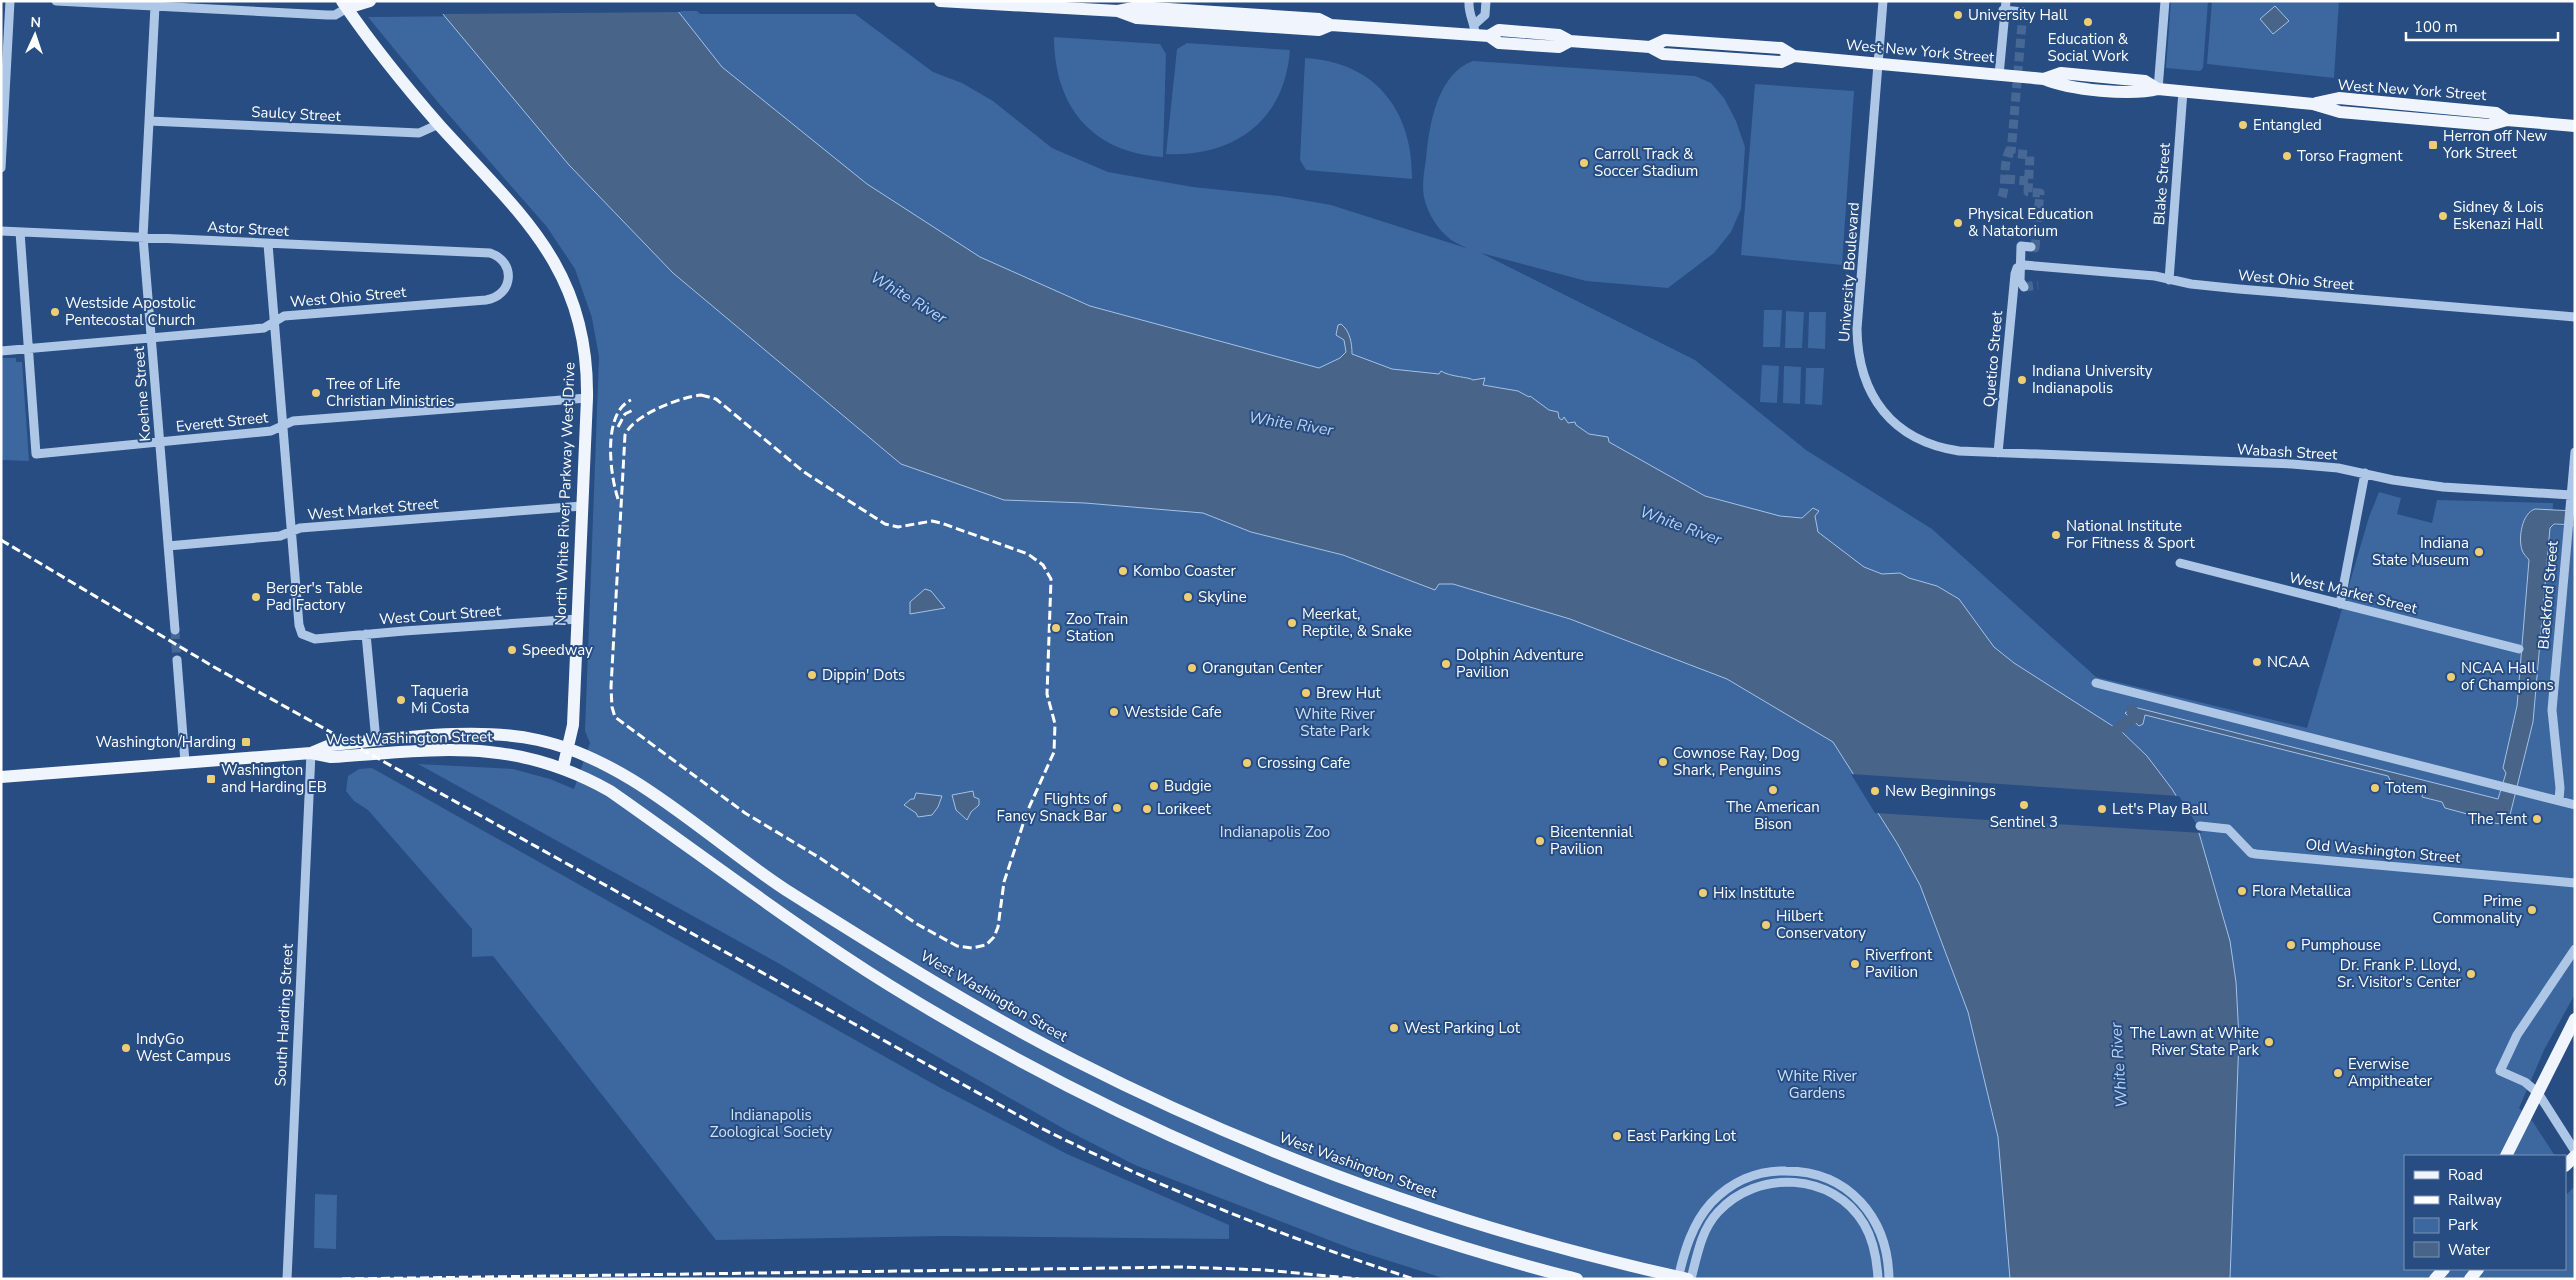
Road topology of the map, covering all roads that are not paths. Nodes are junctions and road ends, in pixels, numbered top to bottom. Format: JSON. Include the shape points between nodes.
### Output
{"nodes":[{"id":1,"x":10,"y":1,"type":"edge"},
{"id":2,"x":56,"y":1,"type":"edge"},
{"id":3,"x":370,"y":1,"type":"edge"},
{"id":4,"x":940,"y":1,"type":"edge"},
{"id":5,"x":1469,"y":1,"type":"edge"},
{"id":6,"x":1486,"y":1,"type":"edge"},
{"id":7,"x":1883,"y":1,"type":"edge"},
{"id":8,"x":2166,"y":1,"type":"edge"},
{"id":9,"x":99,"y":2,"type":"edge"},
{"id":10,"x":966,"y":2,"type":"edge"},
{"id":11,"x":236,"y":5,"type":"edge"},
{"id":12,"x":345,"y":5,"type":"edge"},
{"id":13,"x":155,"y":6,"type":"junction"},
{"id":14,"x":2004,"y":6,"type":"edge"},
{"id":15,"x":2023,"y":12,"type":"dead end"},
{"id":16,"x":1475,"y":29,"type":"junction"},
{"id":17,"x":1878,"y":64,"type":"junction"},
{"id":18,"x":1999,"y":75,"type":"junction"},
{"id":19,"x":2158,"y":89,"type":"junction"},
{"id":20,"x":2183,"y":92,"type":"junction"},
{"id":21,"x":149,"y":121,"type":"junction"},
{"id":22,"x":439,"y":124,"type":"junction"},
{"id":23,"x":2575,"y":126,"type":"edge"},
{"id":24,"x":1,"y":168,"type":"edge"},
{"id":25,"x":1,"y":231,"type":"edge"},
{"id":26,"x":20,"y":232,"type":"junction"},
{"id":27,"x":143,"y":237,"type":"junction"},
{"id":28,"x":268,"y":244,"type":"junction"},
{"id":29,"x":2031,"y":247,"type":"tunnel mouth"},
{"id":30,"x":494,"y":254,"type":"joint"},
{"id":31,"x":2017,"y":268,"type":"joint"},
{"id":32,"x":2169,"y":280,"type":"junction"},
{"id":33,"x":2024,"y":287,"type":"dead end"},
{"id":34,"x":2575,"y":318,"type":"edge"},
{"id":35,"x":274,"y":322,"type":"junction"},
{"id":36,"x":152,"y":338,"type":"junction"},
{"id":37,"x":28,"y":348,"type":"junction"},
{"id":38,"x":1,"y":351,"type":"edge"},
{"id":39,"x":587,"y":398,"type":"junction"},
{"id":40,"x":282,"y":426,"type":"junction"},
{"id":41,"x":159,"y":442,"type":"junction"},
{"id":42,"x":2575,"y":452,"type":"edge"},
{"id":43,"x":1998,"y":453,"type":"junction"},
{"id":44,"x":2365,"y":473,"type":"junction"},
{"id":45,"x":2572,"y":495,"type":"junction"},
{"id":46,"x":582,"y":506,"type":"junction"},
{"id":47,"x":290,"y":532,"type":"junction"},
{"id":48,"x":168,"y":546,"type":"junction"},
{"id":49,"x":2180,"y":563,"type":"dead end"},
{"id":50,"x":2340,"y":604,"type":"junction"},
{"id":51,"x":578,"y":619,"type":"junction"},
{"id":52,"x":175,"y":630,"type":"tunnel mouth"},
{"id":53,"x":366,"y":634,"type":"junction"},
{"id":54,"x":2519,"y":650,"type":"dead end"},
{"id":55,"x":177,"y":660,"type":"tunnel mouth"},
{"id":56,"x":2096,"y":683,"type":"dead end"},
{"id":57,"x":376,"y":741,"type":"junction"},
{"id":58,"x":568,"y":747,"type":"junction"},
{"id":59,"x":311,"y":753,"type":"junction"},
{"id":60,"x":185,"y":762,"type":"junction"},
{"id":61,"x":563,"y":768,"type":"junction"},
{"id":62,"x":1,"y":777,"type":"edge"},
{"id":63,"x":2559,"y":800,"type":"junction"},
{"id":64,"x":2575,"y":805,"type":"edge"},
{"id":65,"x":2200,"y":826,"type":"dead end"},
{"id":66,"x":2575,"y":883,"type":"edge"},
{"id":67,"x":2575,"y":950,"type":"edge"},
{"id":68,"x":2575,"y":1019,"type":"edge"},
{"id":69,"x":2538,"y":1093,"type":"junction"},
{"id":70,"x":2575,"y":1151,"type":"edge"},
{"id":71,"x":2507,"y":1155,"type":"edge"},
{"id":72,"x":2575,"y":1156,"type":"edge"},
{"id":73,"x":2566,"y":1165,"type":"edge"},
{"id":74,"x":1684,"y":1278,"type":"edge"},
{"id":75,"x":287,"y":1279,"type":"edge"},
{"id":76,"x":1577,"y":1279,"type":"edge"},
{"id":77,"x":1878,"y":1279,"type":"edge"},
{"id":78,"x":1889,"y":1279,"type":"edge"}],
"edges":[{"from":1,"to":24,"type":"street"},
{"from":2,"to":9,"type":"street"},
{"from":3,"to":12,"type":"main road"},
{"from":4,"to":10,"type":"main road","name":"West New York Street"},
{"from":5,"to":16,"type":"street","via":[[1468,14]]},
{"from":6,"to":16,"type":"street","via":[[1485,15]]},
{"from":7,"to":17,"type":"street","name":"University Boulevard"},
{"from":8,"to":19,"type":"street"},
{"from":9,"to":13,"type":"street"},
{"from":10,"to":16,"type":"main road","name":"West New York Street","via":[[1118,11],[1137,18],[1319,30],[1331,25]]},
{"from":11,"to":12,"type":"street","via":[[335,15]]},
{"from":11,"to":13,"type":"street"},
{"from":12,"to":22,"type":"main road","name":"North White River Parkway West Drive"},
{"from":13,"to":21,"type":"street","name":"Koehne Street"},
{"from":14,"to":15,"type":"street","bridge":true},
{"from":14,"to":18,"type":"street"},
{"from":16,"to":17,"type":"main road","name":"West New York Street","via":[[1499,43],[1559,47],[1570,41],[1650,47],[1663,54],[1781,62],[1794,56]]},
{"from":17,"to":18,"type":"main road","name":"West New York Street"},
{"from":17,"to":43,"type":"street","name":"University Boulevard","via":[[1857,329],[1863,376],[1888,418],[1913,436],[1939,448]]},
{"from":18,"to":19,"type":"main road","name":"West New York Street","via":[[2044,79],[2061,86],[2144,93]]},
{"from":19,"to":20,"type":"main road","name":"West New York Street"},
{"from":20,"to":23,"type":"main road","name":"West New York Street","via":[[2313,104],[2339,98],[2496,113],[2507,120]]},
{"from":20,"to":32,"type":"street","name":"Blake Street"},
{"from":21,"to":22,"type":"street","name":"Saulcy Street","via":[[419,133]]},
{"from":21,"to":27,"type":"street","name":"Koehne Street"},
{"from":22,"to":39,"type":"main road","name":"North White River Parkway West Drive","via":[[538,235],[559,269],[584,337]]},
{"from":25,"to":26,"type":"street","name":"Astor Street"},
{"from":26,"to":27,"type":"street","name":"Astor Street"},
{"from":26,"to":37,"type":"street"},
{"from":27,"to":28,"type":"street","name":"Astor Street"},
{"from":27,"to":36,"type":"street","name":"Koehne Street"},
{"from":28,"to":30,"type":"street","name":"Astor Street"},
{"from":28,"to":35,"type":"street"},
{"from":29,"to":33,"type":"street","bridge":true,"via":[[2022,246],[2020,281]]},
{"from":30,"to":35,"type":"street","name":"West Ohio Street","via":[[505,263],[510,276],[505,290],[493,299],[284,316]]},
{"from":31,"to":32,"type":"street","name":"West Ohio Street","via":[[2024,265]]},
{"from":31,"to":43,"type":"street","name":"Quetico Street"},
{"from":32,"to":34,"type":"street","name":"West Ohio Street"},
{"from":35,"to":36,"type":"street","name":"West Ohio Street","via":[[264,328]]},
{"from":35,"to":40,"type":"street"},
{"from":36,"to":37,"type":"street","name":"West Ohio Street"},
{"from":36,"to":41,"type":"street","name":"Koehne Street"},
{"from":37,"to":38,"type":"street","name":"West Ohio Street"},
{"from":37,"to":41,"type":"street","name":"Everett Street","via":[[36,454]]},
{"from":39,"to":40,"type":"street","name":"Everett Street","via":[[294,420]]},
{"from":39,"to":46,"type":"main road","name":"North White River Parkway West Drive"},
{"from":40,"to":41,"type":"street","name":"Everett Street","via":[[271,432]]},
{"from":40,"to":47,"type":"street"},
{"from":41,"to":48,"type":"street","name":"Koehne Street"},
{"from":42,"to":45,"type":"street","name":"Blackford Street"},
{"from":43,"to":44,"type":"street","name":"Wabash Street","via":[[2292,464]]},
{"from":44,"to":45,"type":"street","name":"Wabash Street","via":[[2443,488]]},
{"from":44,"to":50,"type":"street"},
{"from":45,"to":63,"type":"street","name":"Blackford Street","via":[[2552,710]]},
{"from":46,"to":47,"type":"street","name":"West Market Street","via":[[300,528]]},
{"from":46,"to":51,"type":"main road","name":"North White River Parkway West Drive"},
{"from":47,"to":48,"type":"street","name":"West Market Street","via":[[280,536]]},
{"from":47,"to":53,"type":"street","name":"West Court Street","via":[[299,625],[306,637]]},
{"from":48,"to":52,"type":"street","name":"Koehne Street"},
{"from":49,"to":50,"type":"street","name":"West Market Street"},
{"from":50,"to":54,"type":"street","name":"West Market Street"},
{"from":51,"to":53,"type":"street","name":"West Court Street"},
{"from":51,"to":58,"type":"main road","name":"North White River Parkway West Drive","via":[[573,724]]},
{"from":53,"to":57,"type":"street"},
{"from":55,"to":60,"type":"street"},
{"from":56,"to":63,"type":"street"},
{"from":57,"to":58,"type":"main road","name":"West Washington Street","via":[[496,734],[538,739]]},
{"from":57,"to":59,"type":"main road","name":"West Washington Street","via":[[330,746]]},
{"from":58,"to":61,"type":"main road","name":"North White River Parkway West Drive"},
{"from":58,"to":74,"type":"main road","name":"West Washington Street","via":[[618,770],[785,889],[962,999],[1075,1061],[1154,1099],[1245,1140],[1410,1202],[1536,1241]]},
{"from":59,"to":60,"type":"main road","name":"West Washington Street"},
{"from":59,"to":61,"type":"main road","name":"West Washington Street","via":[[330,757],[484,750],[522,755]]},
{"from":59,"to":75,"type":"street","name":"South Harding Street"},
{"from":60,"to":62,"type":"main road","name":"West Washington Street"},
{"from":61,"to":76,"type":"main road","name":"West Washington Street","via":[[610,791],[773,909],[890,986],[1064,1084],[1213,1154],[1279,1181],[1430,1236]]},
{"from":63,"to":64,"type":"street"},
{"from":65,"to":66,"type":"street","name":"Old Washington Street","via":[[2228,829],[2251,853],[2256,854]]},
{"from":67,"to":69,"type":"street","via":[[2517,1035],[2500,1071],[2525,1082]]},
{"from":68,"to":69,"type":"main road"},
{"from":69,"to":70,"type":"street"},
{"from":69,"to":71,"type":"main road"},
{"from":72,"to":73,"type":"main road"},
{"from":74,"to":77,"type":"street","via":[[1717,1213],[1748,1190],[1763,1184],[1788,1181],[1820,1188],[1852,1209],[1864,1223],[1873,1242]]},
{"from":74,"to":78,"type":"street","via":[[1687,1245],[1711,1203],[1739,1180],[1772,1171],[1797,1171],[1812,1172],[1834,1181],[1868,1210],[1885,1243]]}]}
